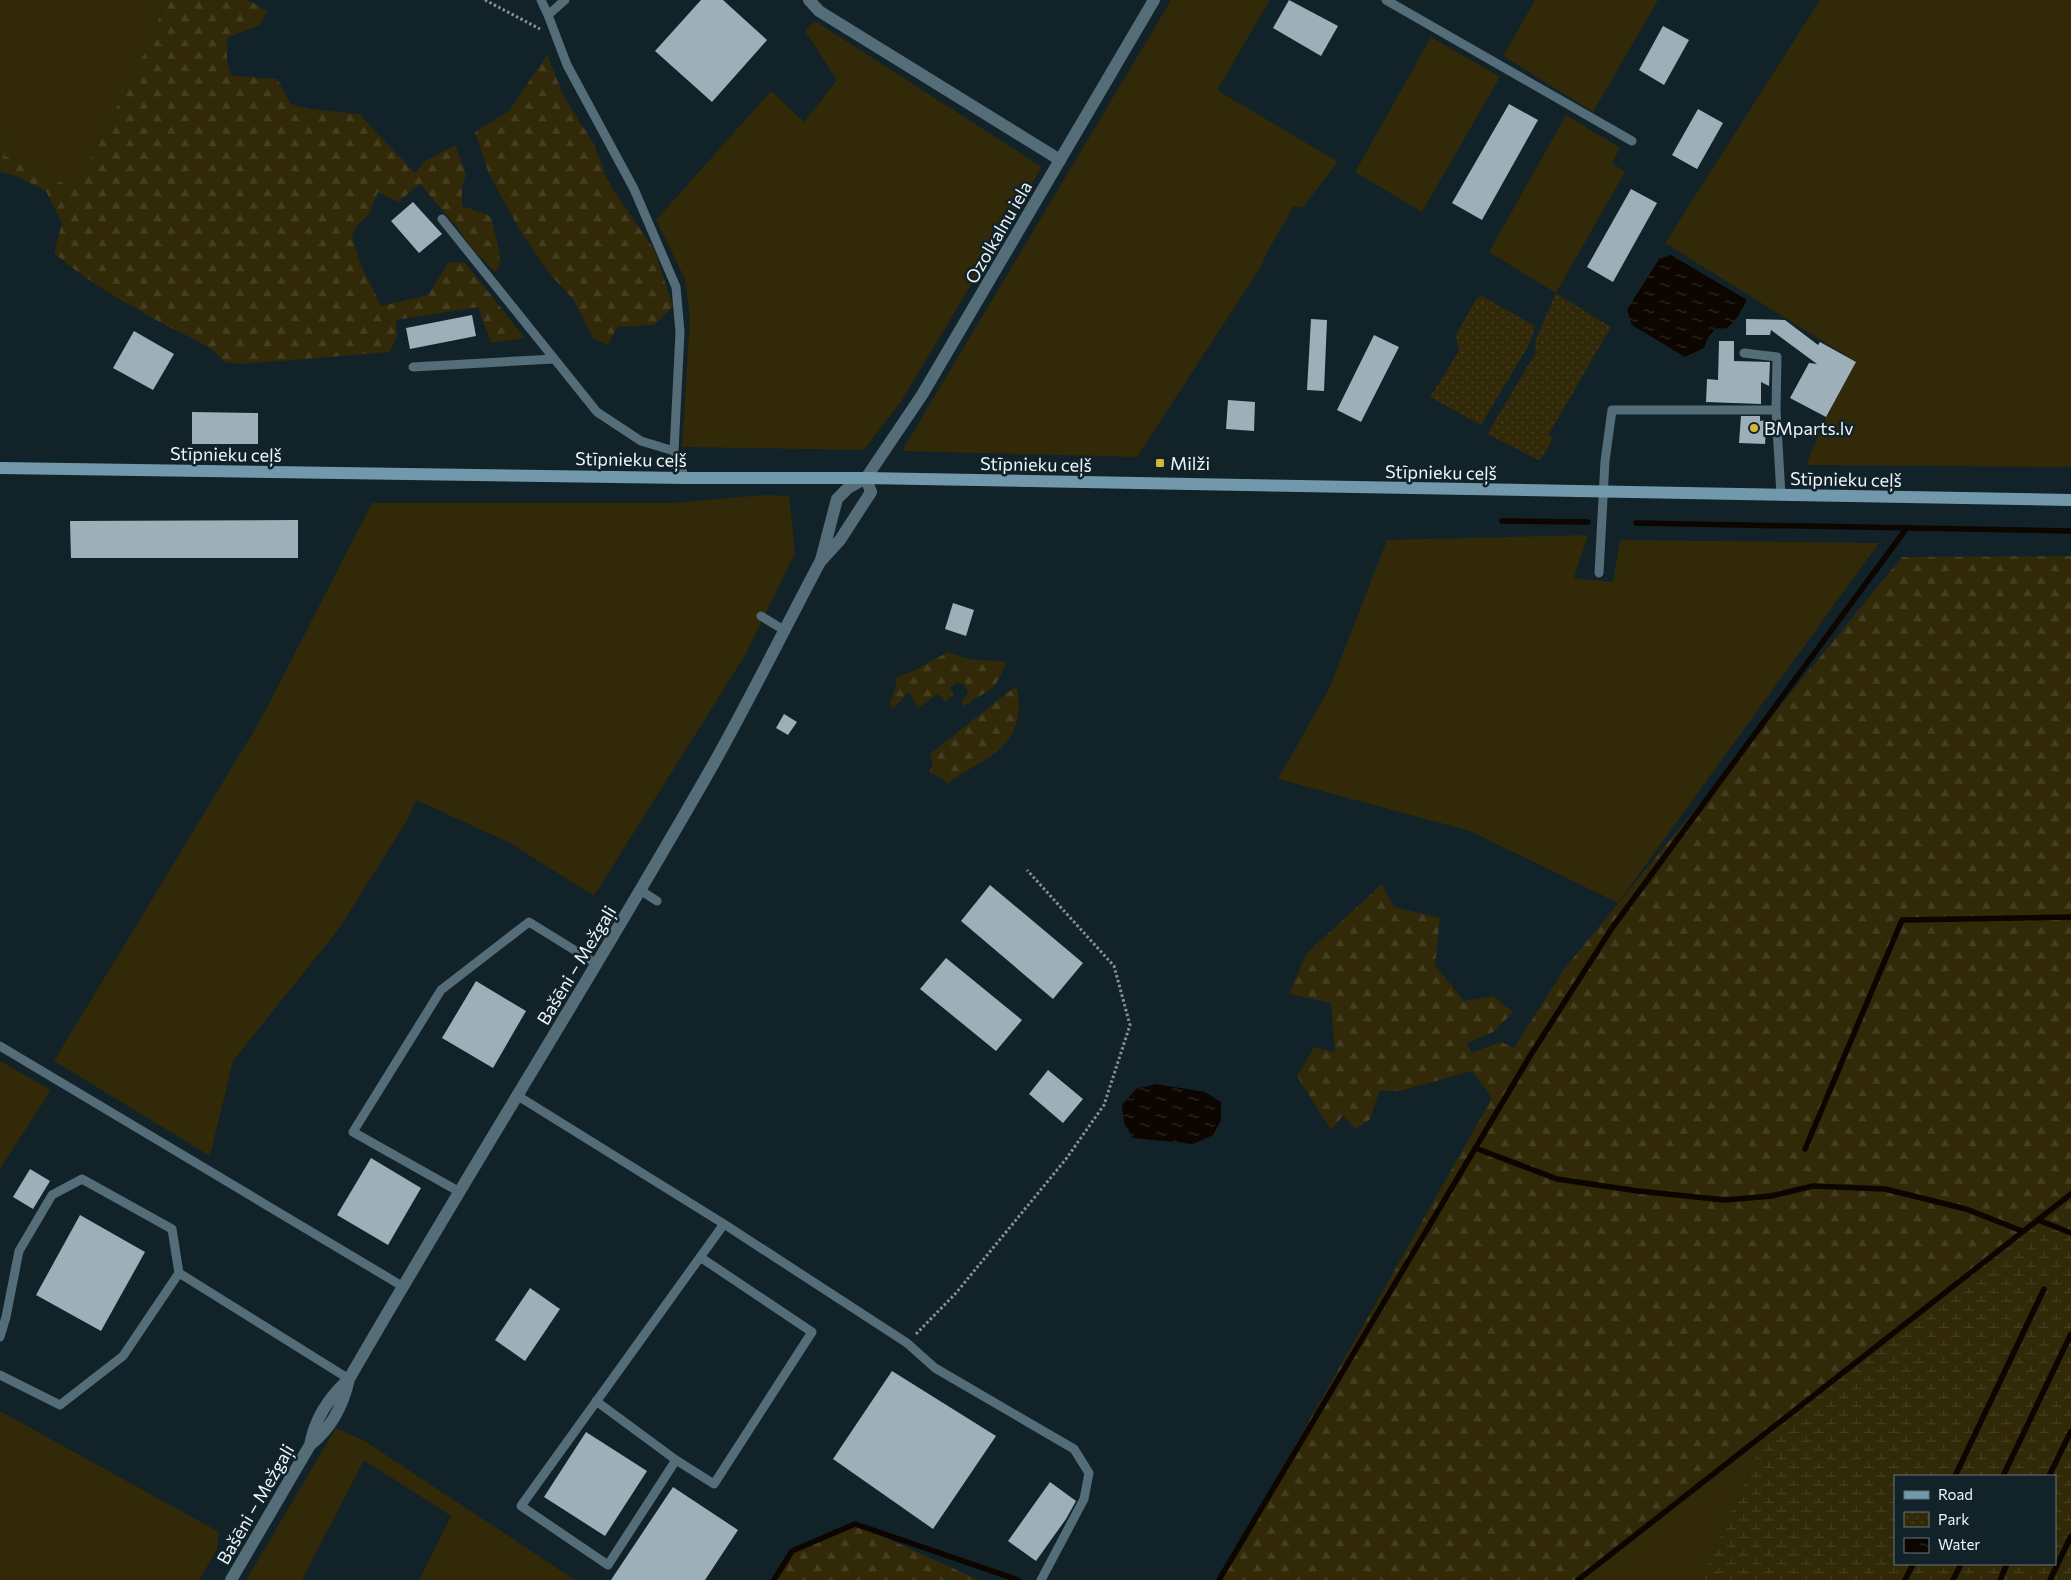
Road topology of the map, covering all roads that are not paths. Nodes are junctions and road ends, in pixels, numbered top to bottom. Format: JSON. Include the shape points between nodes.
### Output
{"nodes":[{"id":1,"x":540,"y":0,"type":"edge"},
{"id":2,"x":565,"y":0,"type":"edge"},
{"id":3,"x":810,"y":0,"type":"edge"},
{"id":4,"x":1154,"y":0,"type":"edge"},
{"id":5,"x":1386,"y":0,"type":"edge"},
{"id":6,"x":548,"y":15,"type":"junction"},
{"id":7,"x":1632,"y":141,"type":"dead end"},
{"id":8,"x":1060,"y":160,"type":"junction"},
{"id":9,"x":442,"y":219,"type":"dead end"},
{"id":10,"x":1744,"y":353,"type":"dead end"},
{"id":11,"x":554,"y":359,"type":"junction"},
{"id":12,"x":413,"y":367,"type":"dead end"},
{"id":13,"x":1776,"y":410,"type":"junction"},
{"id":14,"x":674,"y":451,"type":"junction"},
{"id":15,"x":0,"y":468,"type":"edge"},
{"id":16,"x":685,"y":478,"type":"junction"},
{"id":17,"x":866,"y":478,"type":"junction"},
{"id":18,"x":1603,"y":492,"type":"junction"},
{"id":19,"x":1781,"y":495,"type":"junction"},
{"id":20,"x":2071,"y":500,"type":"edge"},
{"id":21,"x":820,"y":562,"type":"junction"},
{"id":22,"x":1599,"y":573,"type":"dead end"},
{"id":23,"x":761,"y":616,"type":"dead end"},
{"id":24,"x":784,"y":630,"type":"junction"},
{"id":25,"x":640,"y":890,"type":"junction"},
{"id":26,"x":657,"y":901,"type":"dead end"},
{"id":27,"x":597,"y":964,"type":"junction"},
{"id":28,"x":0,"y":1046,"type":"edge"},
{"id":29,"x":518,"y":1096,"type":"junction"},
{"id":30,"x":458,"y":1191,"type":"junction"},
{"id":31,"x":724,"y":1224,"type":"junction"},
{"id":32,"x":700,"y":1257,"type":"junction"},
{"id":33,"x":179,"y":1273,"type":"junction"},
{"id":34,"x":402,"y":1286,"type":"junction"},
{"id":35,"x":0,"y":1337,"type":"edge"},
{"id":36,"x":0,"y":1375,"type":"edge"},
{"id":37,"x":349,"y":1379,"type":"junction"},
{"id":38,"x":596,"y":1401,"type":"junction"},
{"id":39,"x":676,"y":1460,"type":"junction"},
{"id":40,"x":231,"y":1580,"type":"edge"},
{"id":41,"x":1041,"y":1580,"type":"edge"}],
"edges":[{"from":1,"to":6,"type":"lane"},
{"from":2,"to":6,"type":"lane"},
{"from":3,"to":8,"type":"street","via":[[819,11]]},
{"from":4,"to":8,"type":"street","name":"Ozolkalnu iela"},
{"from":5,"to":7,"type":"lane"},
{"from":6,"to":14,"type":"lane","via":[[567,65],[634,189],[676,288],[680,332]]},
{"from":8,"to":17,"type":"street","name":"Ozolkalnu iela","via":[[922,395]]},
{"from":9,"to":11,"type":"lane"},
{"from":10,"to":13,"type":"lane","via":[[1777,357]]},
{"from":11,"to":12,"type":"lane"},
{"from":11,"to":14,"type":"lane","via":[[597,412],[641,441]]},
{"from":13,"to":18,"type":"lane","via":[[1612,410]]},
{"from":13,"to":19,"type":"lane"},
{"from":14,"to":16,"type":"lane"},
{"from":15,"to":16,"type":"main road","name":"Stīpnieku ceļš"},
{"from":16,"to":17,"type":"main road","name":"Stīpnieku ceļš"},
{"from":17,"to":18,"type":"main road","name":"Stīpnieku ceļš"},
{"from":17,"to":21,"type":"street","name":"Bašēni – Mežgaļi","via":[[837,499]]},
{"from":17,"to":21,"type":"street","name":"Bašēni – Mežgaļi","via":[[871,492],[840,540]]},
{"from":18,"to":19,"type":"main road","name":"Stīpnieku ceļš"},
{"from":18,"to":22,"type":"lane"},
{"from":19,"to":20,"type":"main road","name":"Stīpnieku ceļš"},
{"from":21,"to":24,"type":"street","name":"Bašēni – Mežgaļi"},
{"from":23,"to":24,"type":"lane"},
{"from":24,"to":25,"type":"street","name":"Bašēni – Mežgaļi","via":[[715,761]]},
{"from":25,"to":26,"type":"lane"},
{"from":25,"to":27,"type":"street","name":"Bašēni – Mežgaļi"},
{"from":27,"to":29,"type":"street","name":"Bašēni – Mežgaļi"},
{"from":27,"to":30,"type":"lane","via":[[529,922],[441,990],[353,1132]]},
{"from":28,"to":34,"type":"lane"},
{"from":29,"to":30,"type":"street","name":"Bašēni – Mežgaļi"},
{"from":29,"to":31,"type":"lane"},
{"from":30,"to":34,"type":"street","name":"Bašēni – Mežgaļi"},
{"from":31,"to":32,"type":"lane"},
{"from":31,"to":41,"type":"lane","via":[[907,1343],[934,1368],[1074,1449],[1089,1473],[1084,1499]]},
{"from":32,"to":38,"type":"lane"},
{"from":32,"to":39,"type":"lane","via":[[812,1332],[714,1484]]},
{"from":33,"to":35,"type":"lane","via":[[172,1229],[82,1179],[52,1195],[18,1251]]},
{"from":33,"to":36,"type":"lane","via":[[123,1356],[60,1405]]},
{"from":33,"to":37,"type":"lane"},
{"from":34,"to":37,"type":"street","name":"Bašēni – Mežgaļi"},
{"from":37,"to":40,"type":"street","name":"Bašēni – Mežgaļi","via":[[337,1416],[322,1436],[310,1445]]},
{"from":38,"to":39,"type":"lane"},
{"from":38,"to":39,"type":"lane","via":[[521,1506],[608,1565]]}]}
